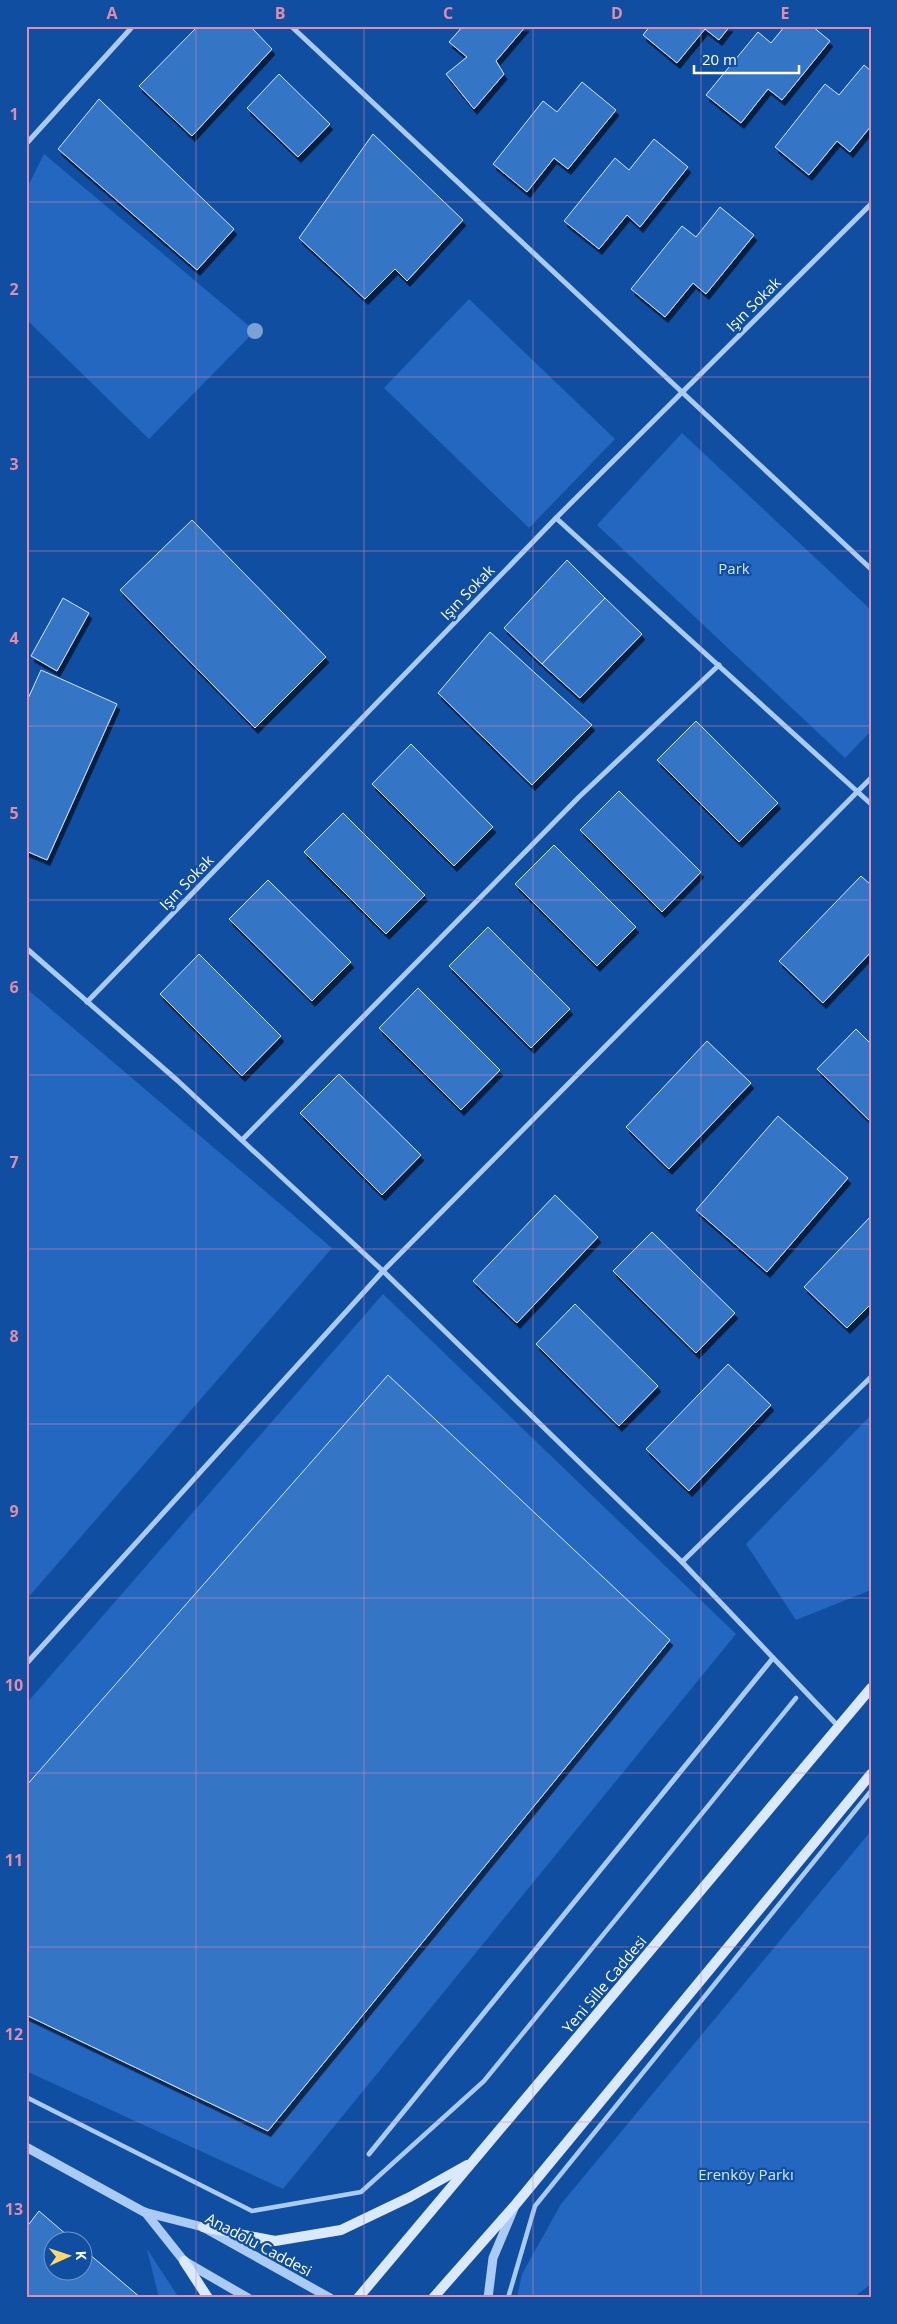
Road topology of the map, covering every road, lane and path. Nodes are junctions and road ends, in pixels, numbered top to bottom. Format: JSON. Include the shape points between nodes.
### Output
{"nodes":[{"id":1,"x":133,"y":26,"type":"edge"},
{"id":2,"x":291,"y":26,"type":"edge"},
{"id":3,"x":26,"y":144,"type":"edge"},
{"id":4,"x":871,"y":204,"type":"edge"},
{"id":5,"x":683,"y":392,"type":"junction"},
{"id":6,"x":556,"y":518,"type":"junction"},
{"id":7,"x":871,"y":568,"type":"edge"},
{"id":8,"x":719,"y":665,"type":"junction"},
{"id":9,"x":871,"y":778,"type":"edge"},
{"id":10,"x":858,"y":792,"type":"junction"},
{"id":11,"x":871,"y":804,"type":"edge"},
{"id":12,"x":26,"y":948,"type":"edge"},
{"id":13,"x":87,"y":1002,"type":"junction"},
{"id":14,"x":242,"y":1140,"type":"junction"},
{"id":15,"x":383,"y":1271,"type":"junction"},
{"id":16,"x":871,"y":1377,"type":"edge"},
{"id":17,"x":682,"y":1562,"type":"junction"},
{"id":18,"x":773,"y":1658,"type":"junction"},
{"id":19,"x":26,"y":1664,"type":"edge"},
{"id":20,"x":871,"y":1688,"type":"edge"},
{"id":21,"x":796,"y":1698,"type":"dead end"},
{"id":22,"x":839,"y":1727,"type":"junction"},
{"id":23,"x":871,"y":1774,"type":"edge"},
{"id":24,"x":871,"y":1791,"type":"edge"},
{"id":25,"x":26,"y":2097,"type":"edge"},
{"id":26,"x":26,"y":2147,"type":"edge"},
{"id":27,"x":369,"y":2154,"type":"dead end"},
{"id":28,"x":474,"y":2161,"type":"junction"},
{"id":29,"x":516,"y":2204,"type":"junction"},
{"id":30,"x":144,"y":2212,"type":"junction"},
{"id":31,"x":203,"y":2226,"type":"junction"},
{"id":32,"x":184,"y":2262,"type":"junction"},
{"id":33,"x":208,"y":2298,"type":"edge"},
{"id":34,"x":248,"y":2298,"type":"edge"},
{"id":35,"x":330,"y":2298,"type":"edge"},
{"id":36,"x":358,"y":2298,"type":"edge"},
{"id":37,"x":433,"y":2298,"type":"edge"},
{"id":38,"x":488,"y":2298,"type":"edge"},
{"id":39,"x":508,"y":2298,"type":"edge"}],
"edges":[{"from":1,"to":3,"type":"street"},
{"from":2,"to":5,"type":"street"},
{"from":4,"to":5,"type":"street","name":"Işın Sokak"},
{"from":5,"to":6,"type":"street","name":"Işın Sokak"},
{"from":5,"to":7,"type":"street"},
{"from":6,"to":8,"type":"street"},
{"from":6,"to":13,"type":"street","name":"Işın Sokak"},
{"from":8,"to":10,"type":"street"},
{"from":8,"to":14,"type":"street","via":[[579,797]]},
{"from":9,"to":10,"type":"street"},
{"from":10,"to":11,"type":"street"},
{"from":10,"to":15,"type":"street"},
{"from":12,"to":13,"type":"street"},
{"from":13,"to":14,"type":"street"},
{"from":14,"to":15,"type":"street"},
{"from":15,"to":17,"type":"street"},
{"from":15,"to":19,"type":"street"},
{"from":16,"to":17,"type":"street"},
{"from":17,"to":18,"type":"street"},
{"from":18,"to":22,"type":"street"},
{"from":18,"to":27,"type":"street"},
{"from":20,"to":22,"type":"main road","name":"Yeni Sille Caddesi"},
{"from":21,"to":25,"type":"street","via":[[484,2081],[361,2192],[252,2212]]},
{"from":22,"to":28,"type":"main road","name":"Yeni Sille Caddesi"},
{"from":23,"to":29,"type":"main road"},
{"from":24,"to":39,"type":"street","via":[[535,2206]]},
{"from":26,"to":30,"type":"street","name":"Anadolu Caddesi"},
{"from":28,"to":31,"type":"main road","via":[[341,2230],[275,2241]]},
{"from":28,"to":36,"type":"main road","name":"Yeni Sille Caddesi"},
{"from":29,"to":37,"type":"main road"},
{"from":29,"to":38,"type":"street","via":[[493,2258]]},
{"from":30,"to":31,"type":"street","name":"Anadolu Caddesi"},
{"from":30,"to":32,"type":"street","name":"Anadolu Caddesi"},
{"from":31,"to":35,"type":"street","name":"Anadolu Caddesi"},
{"from":32,"to":33,"type":"main road"},
{"from":32,"to":34,"type":"street","name":"Anadolu Caddesi"}]}
